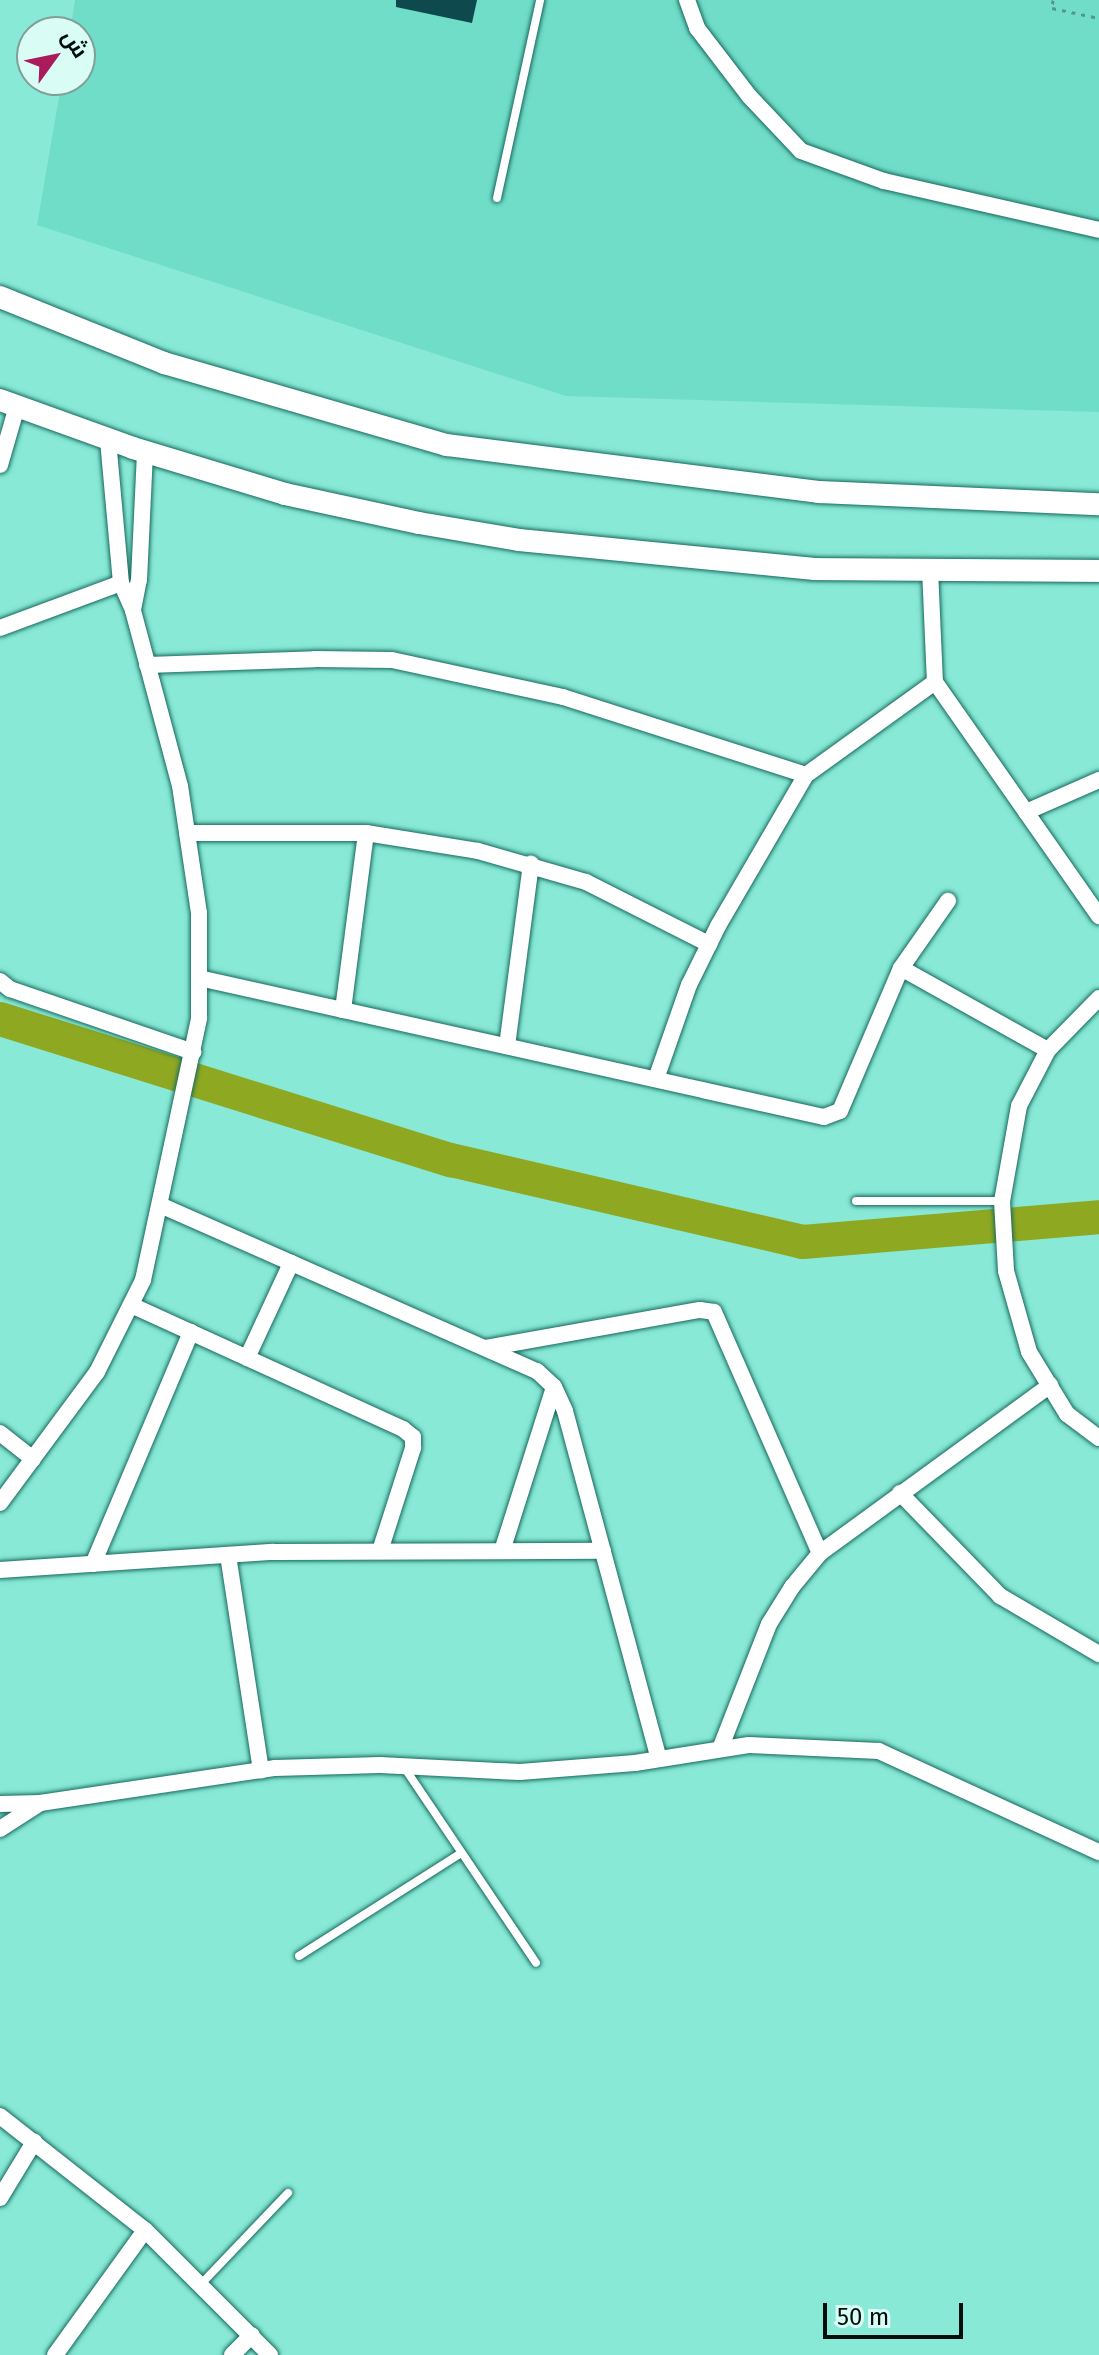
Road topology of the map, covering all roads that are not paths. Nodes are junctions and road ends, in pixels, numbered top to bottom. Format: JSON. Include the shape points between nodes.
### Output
{"nodes":[{"id":1,"x":540,"y":0,"type":"edge"},
{"id":2,"x":687,"y":0,"type":"edge"},
{"id":3,"x":497,"y":198,"type":"dead end"},
{"id":4,"x":1099,"y":230,"type":"edge"},
{"id":5,"x":0,"y":297,"type":"edge"},
{"id":6,"x":8,"y":403,"type":"edge"},
{"id":7,"x":108,"y":439,"type":"junction"},
{"id":8,"x":145,"y":452,"type":"junction"},
{"id":9,"x":0,"y":465,"type":"edge"},
{"id":10,"x":1099,"y":504,"type":"edge"},
{"id":11,"x":930,"y":569,"type":"junction"},
{"id":12,"x":1099,"y":571,"type":"edge"},
{"id":13,"x":121,"y":583,"type":"junction"},
{"id":14,"x":133,"y":610,"type":"junction"},
{"id":15,"x":0,"y":628,"type":"edge"},
{"id":16,"x":147,"y":665,"type":"junction"},
{"id":17,"x":935,"y":682,"type":"junction"},
{"id":18,"x":806,"y":775,"type":"junction"},
{"id":19,"x":1099,"y":780,"type":"edge"},
{"id":20,"x":1026,"y":812,"type":"junction"},
{"id":21,"x":187,"y":833,"type":"junction"},
{"id":22,"x":366,"y":833,"type":"junction"},
{"id":23,"x":531,"y":864,"type":"junction"},
{"id":24,"x":948,"y":901,"type":"dead end"},
{"id":25,"x":1099,"y":916,"type":"edge"},
{"id":26,"x":709,"y":944,"type":"junction"},
{"id":27,"x":901,"y":968,"type":"junction"},
{"id":28,"x":199,"y":978,"type":"junction"},
{"id":29,"x":0,"y":981,"type":"edge"},
{"id":30,"x":1099,"y":998,"type":"edge"},
{"id":31,"x":343,"y":1010,"type":"junction"},
{"id":32,"x":507,"y":1046,"type":"junction"},
{"id":33,"x":1048,"y":1050,"type":"junction"},
{"id":34,"x":193,"y":1052,"type":"junction"},
{"id":35,"x":656,"y":1079,"type":"junction"},
{"id":36,"x":856,"y":1201,"type":"dead end"},
{"id":37,"x":160,"y":1205,"type":"junction"},
{"id":38,"x":1003,"y":1210,"type":"junction"},
{"id":39,"x":291,"y":1263,"type":"junction"},
{"id":40,"x":131,"y":1305,"type":"junction"},
{"id":41,"x":191,"y":1332,"type":"junction"},
{"id":42,"x":484,"y":1348,"type":"junction"},
{"id":43,"x":247,"y":1358,"type":"junction"},
{"id":44,"x":1050,"y":1385,"type":"junction"},
{"id":45,"x":554,"y":1387,"type":"junction"},
{"id":46,"x":0,"y":1433,"type":"edge"},
{"id":47,"x":1099,"y":1438,"type":"edge"},
{"id":48,"x":33,"y":1459,"type":"junction"},
{"id":49,"x":900,"y":1493,"type":"junction"},
{"id":50,"x":0,"y":1503,"type":"edge"},
{"id":51,"x":380,"y":1551,"type":"junction"},
{"id":52,"x":502,"y":1551,"type":"junction"},
{"id":53,"x":603,"y":1551,"type":"junction"},
{"id":54,"x":820,"y":1553,"type":"junction"},
{"id":55,"x":228,"y":1555,"type":"junction"},
{"id":56,"x":93,"y":1564,"type":"junction"},
{"id":57,"x":0,"y":1570,"type":"edge"},
{"id":58,"x":1099,"y":1654,"type":"edge"},
{"id":59,"x":720,"y":1749,"type":"junction"},
{"id":60,"x":659,"y":1759,"type":"junction"},
{"id":61,"x":404,"y":1766,"type":"junction"},
{"id":62,"x":261,"y":1770,"type":"junction"},
{"id":63,"x":40,"y":1803,"type":"junction"},
{"id":64,"x":0,"y":1804,"type":"edge"},
{"id":65,"x":0,"y":1829,"type":"edge"},
{"id":66,"x":1099,"y":1852,"type":"edge"},
{"id":67,"x":460,"y":1854,"type":"junction"},
{"id":68,"x":299,"y":1956,"type":"dead end"},
{"id":69,"x":536,"y":1963,"type":"dead end"},
{"id":70,"x":0,"y":2116,"type":"edge"},
{"id":71,"x":34,"y":2142,"type":"junction"},
{"id":72,"x":288,"y":2193,"type":"dead end"},
{"id":73,"x":0,"y":2198,"type":"edge"},
{"id":74,"x":145,"y":2230,"type":"junction"},
{"id":75,"x":201,"y":2284,"type":"junction"},
{"id":76,"x":252,"y":2335,"type":"junction"},
{"id":77,"x":55,"y":2355,"type":"edge"},
{"id":78,"x":232,"y":2355,"type":"edge"},
{"id":79,"x":270,"y":2355,"type":"edge"}],
"edges":[{"from":1,"to":3,"type":"lane"},
{"from":2,"to":4,"type":"street","via":[[697,28],[750,97],[801,151],[884,181]]},
{"from":5,"to":10,"type":"street","via":[[164,363],[447,445],[819,492]]},
{"from":6,"to":7,"type":"street"},
{"from":6,"to":9,"type":"street"},
{"from":7,"to":8,"type":"street"},
{"from":7,"to":13,"type":"street"},
{"from":8,"to":11,"type":"street","via":[[285,494],[519,540],[815,569]]},
{"from":8,"to":14,"type":"street"},
{"from":11,"to":12,"type":"street"},
{"from":11,"to":17,"type":"street"},
{"from":13,"to":14,"type":"street"},
{"from":13,"to":15,"type":"street"},
{"from":14,"to":16,"type":"street"},
{"from":16,"to":18,"type":"street","via":[[392,660],[563,697]]},
{"from":16,"to":21,"type":"street","via":[[180,786]]},
{"from":17,"to":18,"type":"street"},
{"from":17,"to":20,"type":"street"},
{"from":18,"to":26,"type":"street"},
{"from":19,"to":20,"type":"street"},
{"from":20,"to":25,"type":"street"},
{"from":21,"to":22,"type":"street"},
{"from":21,"to":28,"type":"street","via":[[199,913]]},
{"from":22,"to":23,"type":"street"},
{"from":22,"to":31,"type":"street"},
{"from":23,"to":26,"type":"street","via":[[586,882]]},
{"from":23,"to":32,"type":"street"},
{"from":24,"to":27,"type":"street"},
{"from":26,"to":35,"type":"street"},
{"from":27,"to":33,"type":"street"},
{"from":27,"to":35,"type":"street","via":[[840,1111],[824,1117]]},
{"from":28,"to":31,"type":"street"},
{"from":28,"to":34,"type":"street"},
{"from":29,"to":34,"type":"street","via":[[10,989]]},
{"from":30,"to":33,"type":"street"},
{"from":31,"to":32,"type":"street"},
{"from":32,"to":35,"type":"street"},
{"from":33,"to":38,"type":"street","via":[[1019,1106]]},
{"from":34,"to":37,"type":"street"},
{"from":36,"to":38,"type":"lane"},
{"from":37,"to":39,"type":"street"},
{"from":37,"to":40,"type":"street","via":[[143,1280]]},
{"from":38,"to":44,"type":"street","via":[[1006,1271],[1029,1352]]},
{"from":39,"to":42,"type":"street"},
{"from":39,"to":43,"type":"street"},
{"from":40,"to":41,"type":"street"},
{"from":40,"to":48,"type":"street","via":[[97,1372]]},
{"from":41,"to":43,"type":"street"},
{"from":41,"to":56,"type":"street"},
{"from":42,"to":45,"type":"street","via":[[537,1371]]},
{"from":42,"to":54,"type":"street","via":[[700,1310],[714,1312]]},
{"from":43,"to":51,"type":"street","via":[[413,1437]]},
{"from":44,"to":47,"type":"street","via":[[1067,1414]]},
{"from":44,"to":49,"type":"street"},
{"from":45,"to":52,"type":"street"},
{"from":45,"to":53,"type":"street"},
{"from":46,"to":48,"type":"street"},
{"from":48,"to":50,"type":"street"},
{"from":49,"to":54,"type":"street"},
{"from":49,"to":58,"type":"street","via":[[1000,1596]]},
{"from":51,"to":52,"type":"street"},
{"from":51,"to":55,"type":"street"},
{"from":52,"to":53,"type":"street"},
{"from":53,"to":60,"type":"street"},
{"from":54,"to":59,"type":"street","via":[[769,1624]]},
{"from":55,"to":56,"type":"street"},
{"from":55,"to":62,"type":"street"},
{"from":56,"to":57,"type":"street"},
{"from":59,"to":60,"type":"street"},
{"from":59,"to":66,"type":"street","via":[[749,1745],[879,1751]]},
{"from":60,"to":61,"type":"street","via":[[520,1772]]},
{"from":61,"to":62,"type":"street"},
{"from":61,"to":67,"type":"lane"},
{"from":62,"to":63,"type":"street"},
{"from":63,"to":64,"type":"street"},
{"from":63,"to":65,"type":"street"},
{"from":67,"to":68,"type":"lane"},
{"from":67,"to":69,"type":"lane"},
{"from":70,"to":71,"type":"street"},
{"from":71,"to":73,"type":"street"},
{"from":71,"to":74,"type":"street"},
{"from":72,"to":75,"type":"lane"},
{"from":74,"to":75,"type":"street"},
{"from":74,"to":77,"type":"street"},
{"from":75,"to":76,"type":"street"},
{"from":76,"to":78,"type":"street"},
{"from":76,"to":79,"type":"street"}]}
